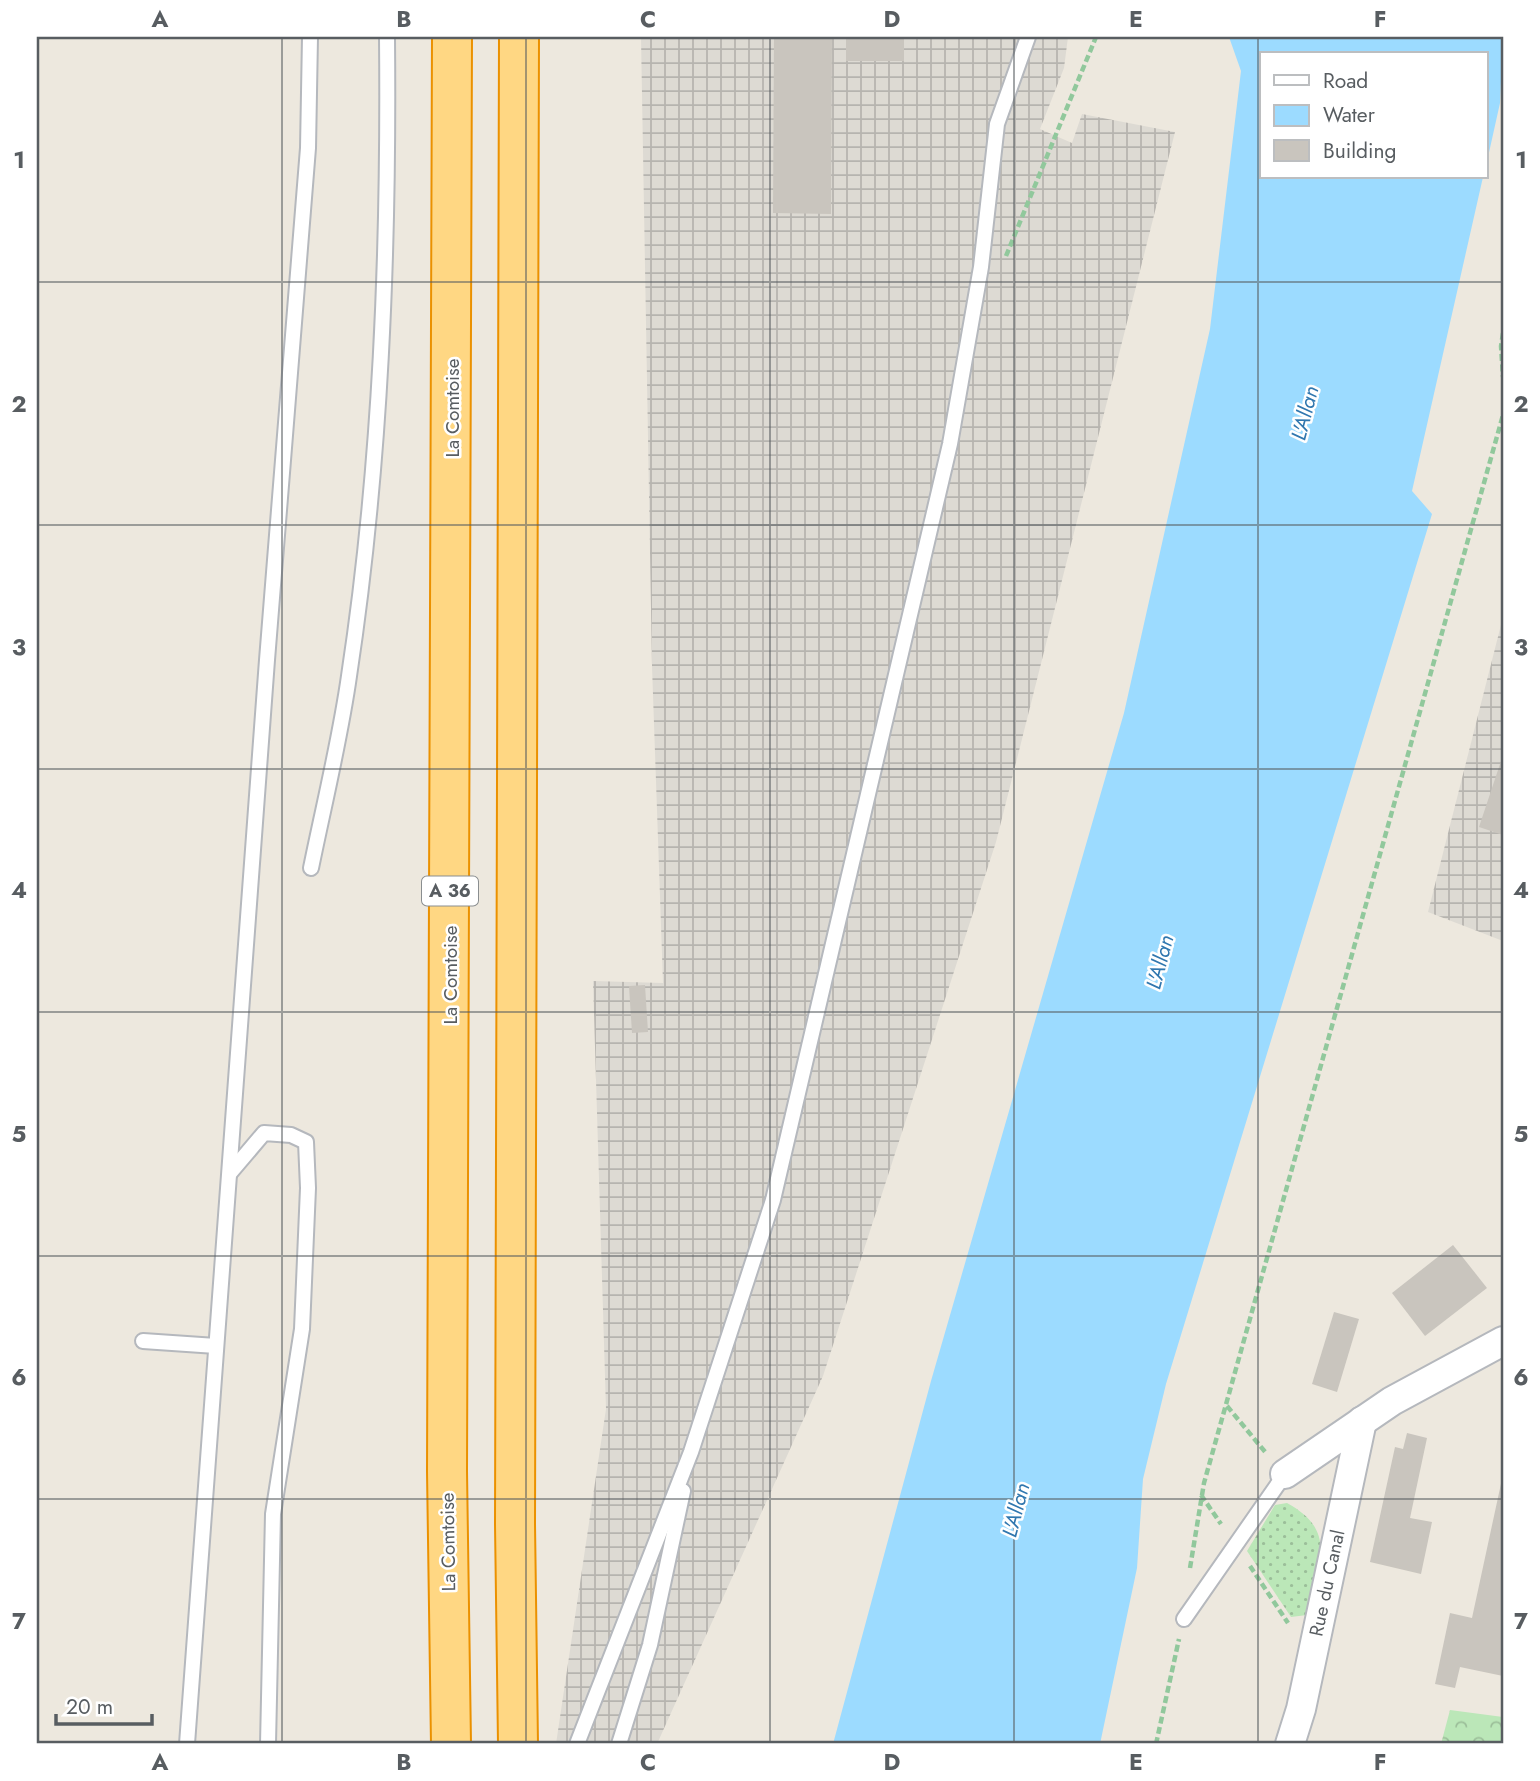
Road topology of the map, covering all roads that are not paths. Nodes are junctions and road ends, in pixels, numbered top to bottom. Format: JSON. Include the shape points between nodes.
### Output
{"nodes":[{"id":1,"x":310,"y":37,"type":"edge"},
{"id":2,"x":387,"y":37,"type":"edge"},
{"id":3,"x":452,"y":37,"type":"edge"},
{"id":4,"x":519,"y":37,"type":"edge"},
{"id":5,"x":1028,"y":37,"type":"edge"},
{"id":6,"x":311,"y":868,"type":"dead end"},
{"id":7,"x":229,"y":1174,"type":"junction"},
{"id":8,"x":144,"y":1341,"type":"dead end"},
{"id":9,"x":1503,"y":1341,"type":"edge"},
{"id":10,"x":216,"y":1346,"type":"junction"},
{"id":11,"x":1362,"y":1421,"type":"junction"},
{"id":12,"x":691,"y":1452,"type":"junction"},
{"id":13,"x":1285,"y":1474,"type":"joint"},
{"id":14,"x":1184,"y":1619,"type":"road end"},
{"id":15,"x":187,"y":1743,"type":"edge"},
{"id":16,"x":268,"y":1744,"type":"edge"},
{"id":17,"x":451,"y":1744,"type":"edge"},
{"id":18,"x":518,"y":1744,"type":"edge"},
{"id":19,"x":577,"y":1744,"type":"edge"},
{"id":20,"x":620,"y":1744,"type":"edge"},
{"id":21,"x":1290,"y":1744,"type":"edge"}],
"edges":[{"from":1,"to":7,"type":"lane","via":[[307,162]]},
{"from":2,"to":6,"type":"lane","via":[[388,155],[373,480],[349,677]]},
{"from":3,"to":17,"type":"highway","name":"La Comtoise","number":"A 36","via":[[447,1457]]},
{"from":4,"to":18,"type":"highway"},
{"from":5,"to":12,"type":"lane","via":[[997,124],[981,267],[950,444],[789,1136],[773,1200]]},
{"from":7,"to":10,"type":"lane"},
{"from":7,"to":16,"type":"lane","via":[[264,1133],[291,1135],[306,1142],[302,1329],[273,1514]]},
{"from":8,"to":10,"type":"lane"},
{"from":9,"to":11,"type":"street"},
{"from":10,"to":15,"type":"lane"},
{"from":11,"to":13,"type":"street"},
{"from":11,"to":21,"type":"street","name":"Rue du Canal"},
{"from":12,"to":19,"type":"lane"},
{"from":12,"to":20,"type":"lane","via":[[650,1645]]},
{"from":13,"to":14,"type":"lane"}]}
